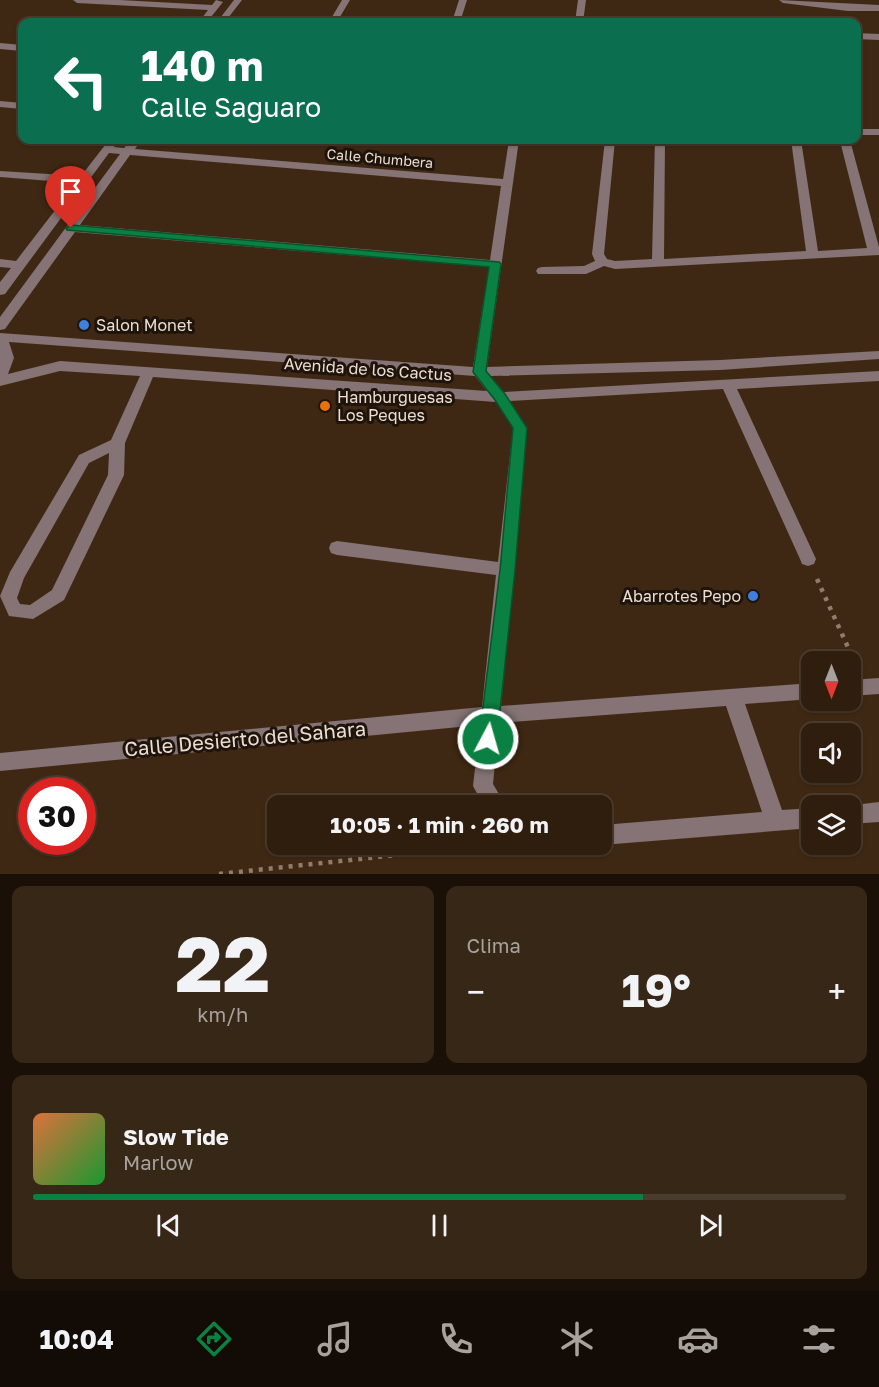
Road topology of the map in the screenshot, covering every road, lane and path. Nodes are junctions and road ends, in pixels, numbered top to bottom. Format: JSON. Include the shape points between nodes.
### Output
{"nodes":[{"id":1,"x":77,"y":0,"type":"edge"},
{"id":2,"x":220,"y":0,"type":"edge"},
{"id":3,"x":238,"y":0,"type":"edge"},
{"id":4,"x":346,"y":0,"type":"edge"},
{"id":5,"x":463,"y":0,"type":"edge"},
{"id":6,"x":582,"y":0,"type":"edge"},
{"id":7,"x":783,"y":0,"type":"edge"},
{"id":8,"x":214,"y":8,"type":"junction"},
{"id":9,"x":879,"y":8,"type":"edge"},
{"id":10,"x":206,"y":18,"type":"edge"},
{"id":11,"x":224,"y":18,"type":"edge"},
{"id":12,"x":335,"y":18,"type":"edge"},
{"id":13,"x":457,"y":18,"type":"edge"},
{"id":14,"x":581,"y":18,"type":"edge"},
{"id":15,"x":861,"y":36,"type":"edge"},
{"id":16,"x":879,"y":37,"type":"edge"},
{"id":17,"x":0,"y":46,"type":"edge"},
{"id":18,"x":18,"y":48,"type":"edge"},
{"id":19,"x":0,"y":104,"type":"edge"},
{"id":20,"x":18,"y":106,"type":"edge"},
{"id":21,"x":861,"y":132,"type":"edge"},
{"id":22,"x":879,"y":132,"type":"edge"},
{"id":23,"x":111,"y":144,"type":"edge"},
{"id":24,"x":132,"y":144,"type":"edge"},
{"id":25,"x":513,"y":144,"type":"edge"},
{"id":26,"x":610,"y":144,"type":"edge"},
{"id":27,"x":660,"y":144,"type":"edge"},
{"id":28,"x":797,"y":144,"type":"edge"},
{"id":29,"x":846,"y":144,"type":"edge"},
{"id":30,"x":106,"y":150,"type":"junction"},
{"id":31,"x":126,"y":152,"type":"junction"},
{"id":32,"x":0,"y":174,"type":"edge"},
{"id":33,"x":84,"y":180,"type":"junction"},
{"id":34,"x":507,"y":183,"type":"junction"},
{"id":35,"x":71,"y":228,"type":"junction"},
{"id":36,"x":876,"y":251,"type":"edge"},
{"id":37,"x":813,"y":255,"type":"junction"},
{"id":38,"x":602,"y":262,"type":"junction"},
{"id":39,"x":0,"y":263,"type":"edge"},
{"id":40,"x":658,"y":263,"type":"junction"},
{"id":41,"x":495,"y":264,"type":"junction"},
{"id":42,"x":20,"y":265,"type":"junction"},
{"id":43,"x":542,"y":271,"type":"dead end"},
{"id":44,"x":0,"y":291,"type":"edge"},
{"id":45,"x":0,"y":326,"type":"edge"},
{"id":46,"x":0,"y":339,"type":"edge"},
{"id":47,"x":879,"y":355,"type":"edge"},
{"id":48,"x":149,"y":371,"type":"junction"},
{"id":49,"x":479,"y":372,"type":"junction"},
{"id":50,"x":0,"y":376,"type":"edge"},
{"id":51,"x":879,"y":376,"type":"edge"},
{"id":52,"x":0,"y":381,"type":"edge"},
{"id":53,"x":728,"y":386,"type":"junction"},
{"id":54,"x":500,"y":397,"type":"junction"},
{"id":55,"x":117,"y":443,"type":"junction"},
{"id":56,"x":337,"y":548,"type":"dead end"},
{"id":57,"x":808,"y":559,"type":"joint"},
{"id":58,"x":507,"y":570,"type":"junction"},
{"id":59,"x":865,"y":687,"type":"edge"},
{"id":60,"x":801,"y":692,"type":"edge"},
{"id":61,"x":733,"y":697,"type":"junction"},
{"id":62,"x":490,"y":715,"type":"junction"},
{"id":63,"x":0,"y":762,"type":"edge"},
{"id":64,"x":489,"y":795,"type":"edge"},
{"id":65,"x":879,"y":812,"type":"edge"},
{"id":66,"x":861,"y":813,"type":"edge"},
{"id":67,"x":801,"y":819,"type":"edge"},
{"id":68,"x":775,"y":821,"type":"junction"},
{"id":69,"x":612,"y":834,"type":"edge"},
{"id":70,"x":397,"y":855,"type":"edge"},
{"id":71,"x":219,"y":874,"type":"edge"}],
"edges":[{"from":1,"to":8,"type":"street"},
{"from":2,"to":8,"type":"street"},
{"from":3,"to":11,"type":"street"},
{"from":4,"to":12,"type":"street"},
{"from":5,"to":13,"type":"street"},
{"from":6,"to":14,"type":"street"},
{"from":7,"to":9,"type":"street"},
{"from":8,"to":10,"type":"street"},
{"from":15,"to":16,"type":"street"},
{"from":17,"to":18,"type":"street"},
{"from":19,"to":20,"type":"street"},
{"from":21,"to":22,"type":"street"},
{"from":23,"to":30,"type":"street"},
{"from":24,"to":31,"type":"street"},
{"from":25,"to":34,"type":"street"},
{"from":26,"to":38,"type":"street","via":[[598,254]]},
{"from":27,"to":40,"type":"street"},
{"from":28,"to":37,"type":"street"},
{"from":29,"to":36,"type":"street"},
{"from":30,"to":31,"type":"street","name":"Calle Chumbera"},
{"from":30,"to":33,"type":"street"},
{"from":31,"to":34,"type":"street","name":"Calle Chumbera"},
{"from":31,"to":35,"type":"street"},
{"from":32,"to":33,"type":"street"},
{"from":33,"to":42,"type":"street"},
{"from":34,"to":41,"type":"street"},
{"from":35,"to":41,"type":"street"},
{"from":35,"to":45,"type":"street"},
{"from":36,"to":37,"type":"street"},
{"from":37,"to":40,"type":"street"},
{"from":38,"to":40,"type":"street"},
{"from":38,"to":43,"type":"street","via":[[586,270]]},
{"from":39,"to":42,"type":"street"},
{"from":41,"to":49,"type":"street"},
{"from":42,"to":44,"type":"street"},
{"from":46,"to":49,"type":"street","name":"Avenida de los Cactus"},
{"from":46,"to":50,"type":"street","via":[[8,356]]},
{"from":47,"to":49,"type":"street","name":"Avenida de los Cactus","via":[[720,365]]},
{"from":48,"to":52,"type":"street","name":"Avenida de los Cactus","via":[[60,366]]},
{"from":48,"to":54,"type":"street","name":"Avenida de los Cactus"},
{"from":48,"to":55,"type":"street"},
{"from":49,"to":54,"type":"street"},
{"from":51,"to":53,"type":"street","name":"Avenida de los Cactus"},
{"from":53,"to":54,"type":"street","name":"Avenida de los Cactus"},
{"from":53,"to":57,"type":"street"},
{"from":54,"to":58,"type":"street","via":[[520,428]]},
{"from":55,"to":55,"type":"street","via":[[84,459],[16,577],[8,598],[15,611],[33,612],[58,595],[116,475]]},
{"from":56,"to":58,"type":"street"},
{"from":57,"to":59,"type":"path"},
{"from":58,"to":62,"type":"street"},
{"from":60,"to":61,"type":"street","name":"Calle Desierto del Sahara"},
{"from":61,"to":62,"type":"street","name":"Calle Desierto del Sahara"},
{"from":61,"to":68,"type":"street"},
{"from":62,"to":63,"type":"street","name":"Calle Desierto del Sahara"},
{"from":62,"to":64,"type":"street","via":[[483,786]]},
{"from":65,"to":66,"type":"street"},
{"from":67,"to":68,"type":"street"},
{"from":68,"to":69,"type":"street"},
{"from":70,"to":71,"type":"path"}]}
